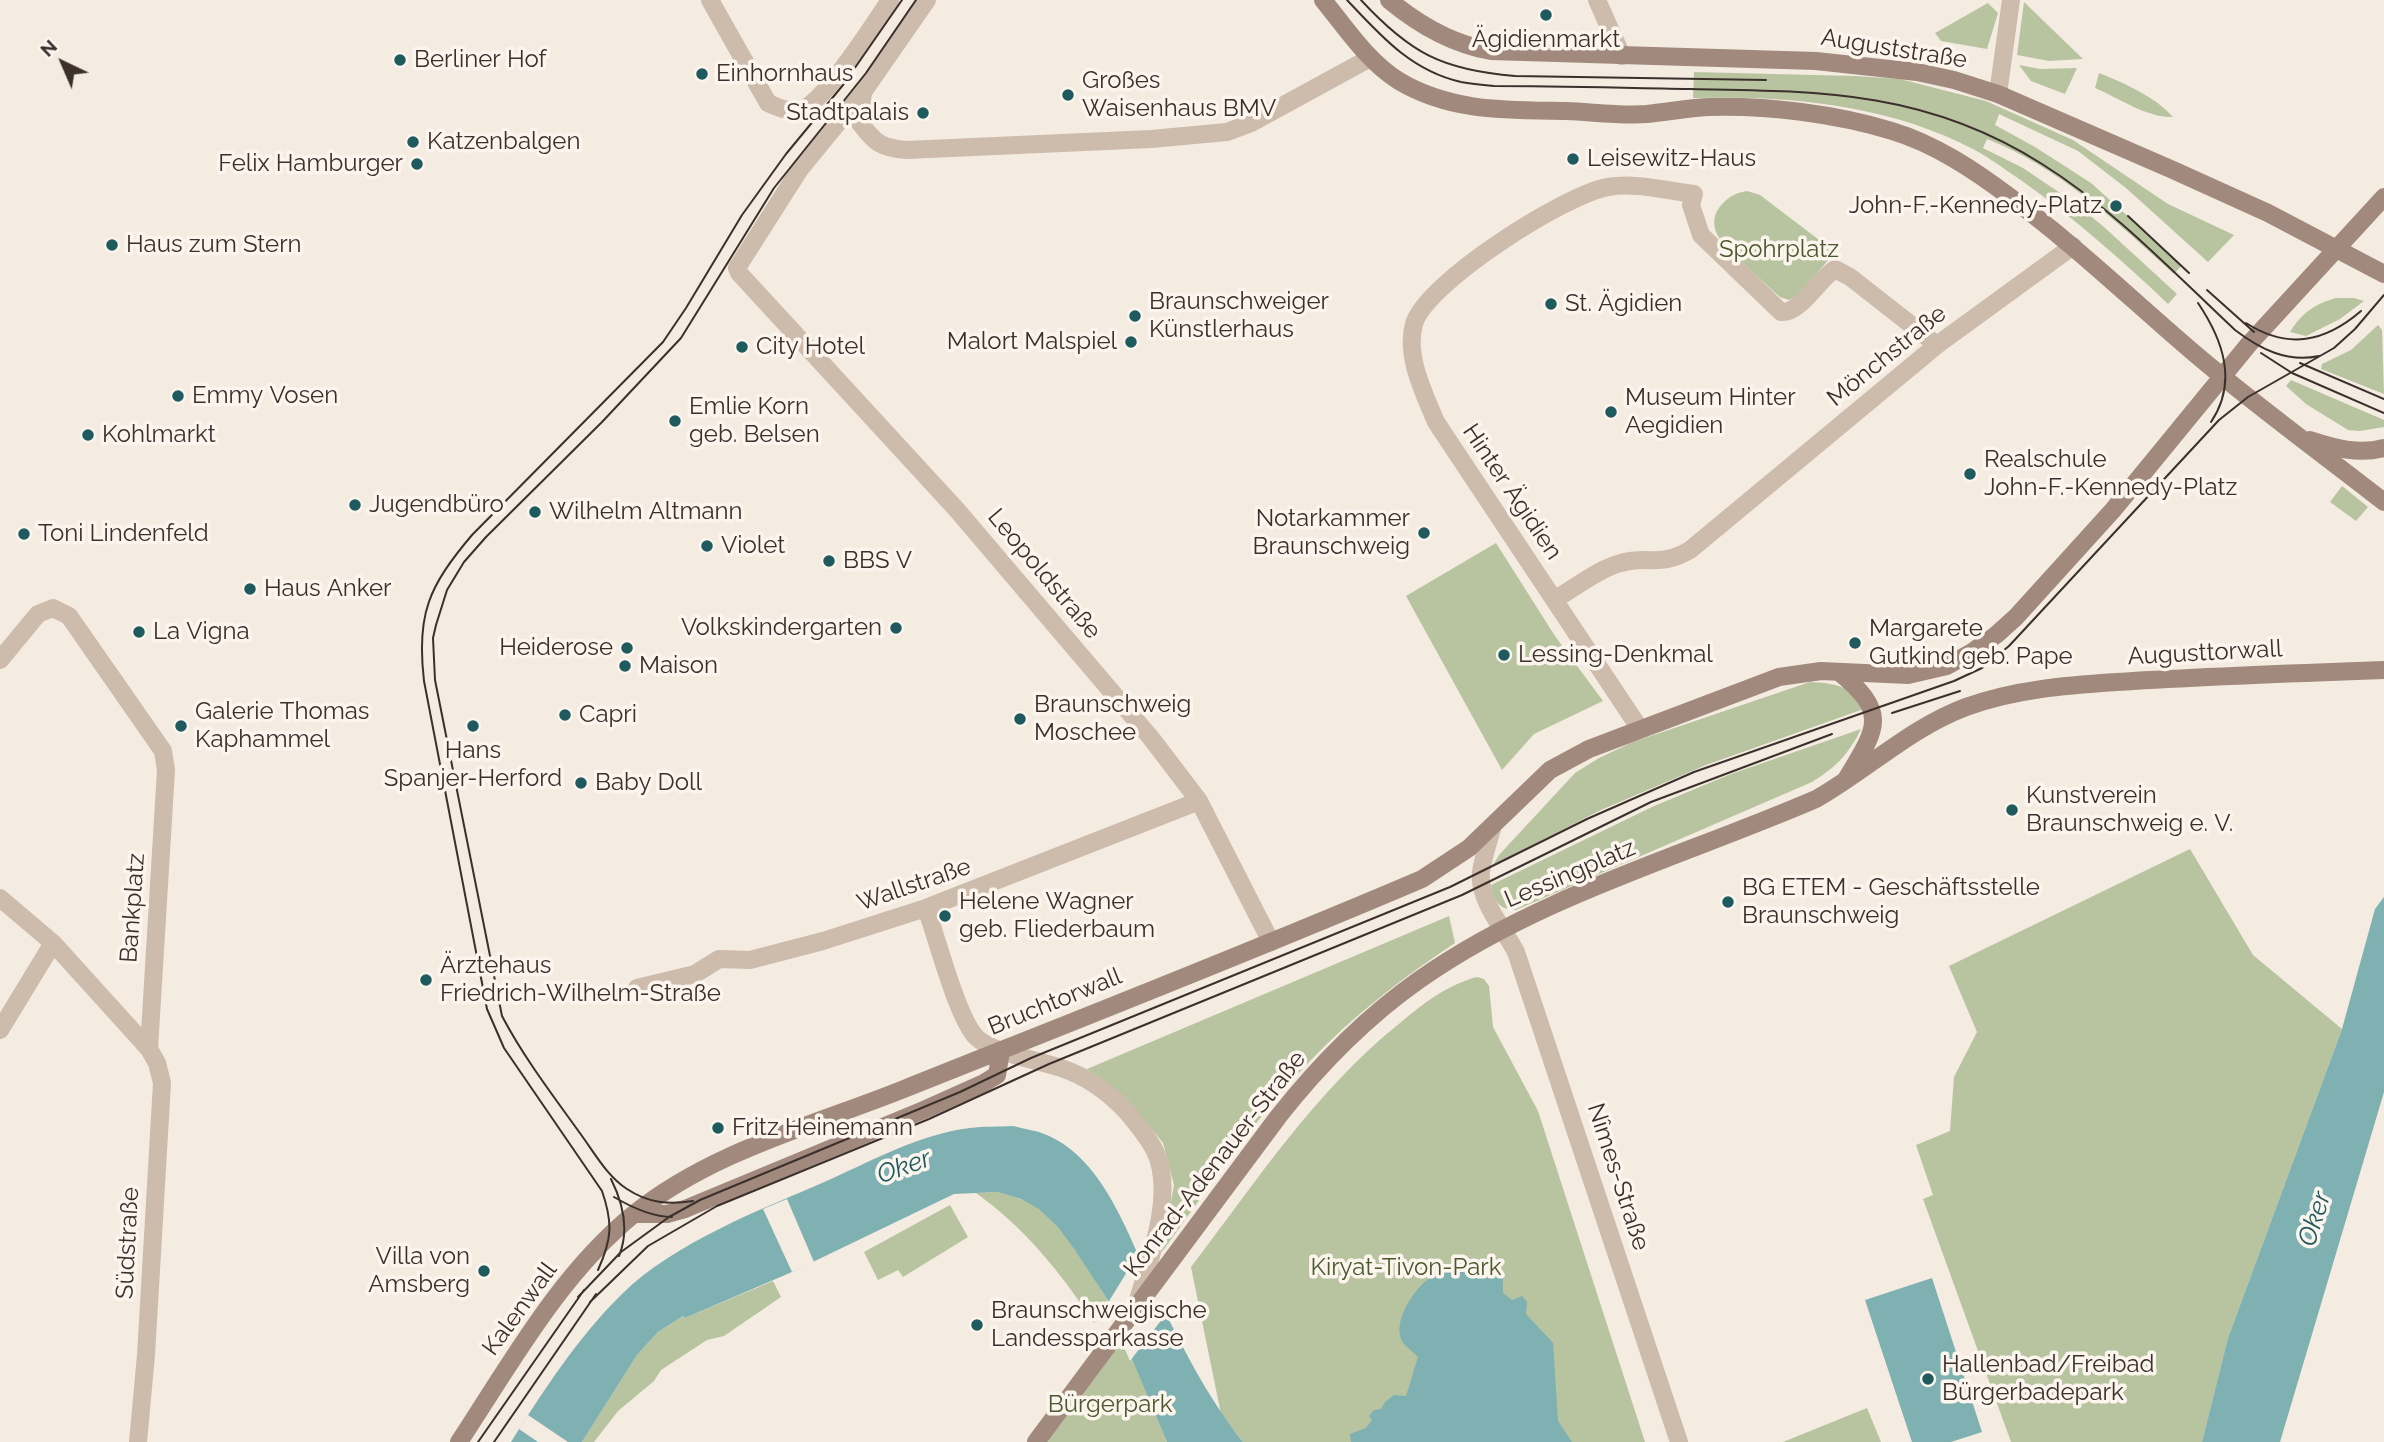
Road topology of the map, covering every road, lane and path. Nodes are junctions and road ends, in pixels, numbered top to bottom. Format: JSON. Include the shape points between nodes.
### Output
{"nodes":[{"id":1,"x":710,"y":0,"type":"edge"},
{"id":2,"x":891,"y":0,"type":"edge"},
{"id":3,"x":927,"y":0,"type":"edge"},
{"id":4,"x":1323,"y":0,"type":"edge"},
{"id":5,"x":1389,"y":0,"type":"edge"},
{"id":6,"x":1597,"y":0,"type":"edge"},
{"id":7,"x":2011,"y":0,"type":"edge"},
{"id":8,"x":1622,"y":56,"type":"junction"},
{"id":9,"x":1370,"y":58,"type":"junction"},
{"id":10,"x":863,"y":92,"type":"junction"},
{"id":11,"x":1998,"y":94,"type":"junction"},
{"id":12,"x":2384,"y":197,"type":"edge"},
{"id":13,"x":2073,"y":246,"type":"junction"},
{"id":14,"x":2339,"y":249,"type":"junction"},
{"id":15,"x":2384,"y":274,"type":"edge"},
{"id":16,"x":1937,"y":345,"type":"junction"},
{"id":17,"x":2223,"y":376,"type":"junction"},
{"id":18,"x":2296,"y":436,"type":"junction"},
{"id":19,"x":2384,"y":448,"type":"edge"},
{"id":20,"x":2384,"y":502,"type":"edge"},
{"id":21,"x":1554,"y":600,"type":"junction"},
{"id":22,"x":0,"y":660,"type":"edge"},
{"id":23,"x":2384,"y":670,"type":"edge"},
{"id":24,"x":1839,"y":672,"type":"junction"},
{"id":25,"x":2028,"y":689,"type":"joint"},
{"id":26,"x":1640,"y":729,"type":"junction"},
{"id":27,"x":1843,"y":784,"type":"junction"},
{"id":28,"x":1199,"y":801,"type":"junction"},
{"id":29,"x":1492,"y":829,"type":"junction"},
{"id":30,"x":0,"y":898,"type":"edge"},
{"id":31,"x":926,"y":908,"type":"junction"},
{"id":32,"x":1504,"y":929,"type":"junction"},
{"id":33,"x":1271,"y":942,"type":"junction"},
{"id":34,"x":53,"y":943,"type":"junction"},
{"id":35,"x":637,"y":988,"type":"dead end"},
{"id":36,"x":0,"y":1030,"type":"edge"},
{"id":37,"x":149,"y":1049,"type":"junction"},
{"id":38,"x":1001,"y":1051,"type":"junction"},
{"id":39,"x":634,"y":1214,"type":"junction"},
{"id":40,"x":1136,"y":1307,"type":"junction"},
{"id":41,"x":138,"y":1442,"type":"edge"},
{"id":42,"x":459,"y":1442,"type":"edge"},
{"id":43,"x":1035,"y":1442,"type":"edge"},
{"id":44,"x":1679,"y":1442,"type":"edge"}],
"edges":[{"from":1,"to":2,"type":"street","via":[[768,103],[795,111],[814,101]]},
{"from":3,"to":10,"type":"street"},
{"from":4,"to":9,"type":"main road"},
{"from":5,"to":8,"type":"main road","name":"Auguststraße","via":[[1419,23],[1476,48]]},
{"from":6,"to":8,"type":"street"},
{"from":7,"to":11,"type":"street"},
{"from":8,"to":11,"type":"main road","name":"Auguststraße","via":[[1868,66],[1929,75]]},
{"from":9,"to":10,"type":"street","via":[[1227,132],[1151,139],[888,149],[873,140],[860,123]]},
{"from":9,"to":13,"type":"main road","via":[[1399,80],[1446,102],[1489,109],[1643,114],[1710,107],[1847,119],[1894,131],[1958,161]]},
{"from":10,"to":28,"type":"street","name":"Leopoldstraße","via":[[800,169],[737,268],[739,273],[977,532]]},
{"from":11,"to":14,"type":"main road","name":"Auguststraße","via":[[2185,175]]},
{"from":12,"to":14,"type":"main road"},
{"from":13,"to":16,"type":"street","name":"Mönchstraße"},
{"from":13,"to":17,"type":"main road"},
{"from":14,"to":15,"type":"main road"},
{"from":14,"to":17,"type":"main road"},
{"from":16,"to":21,"type":"street","name":"Mönchstraße","via":[[1690,550],[1664,561],[1617,564]]},
{"from":16,"to":21,"type":"street","name":"Hinter Ägidien","via":[[1850,276],[1835,270],[1794,309],[1781,312],[1701,236],[1692,205],[1694,194],[1608,187],[1532,221],[1424,306],[1414,323],[1413,346],[1419,379],[1436,422]]},
{"from":17,"to":18,"type":"main road"},
{"from":17,"to":24,"type":"main road","via":[[2113,510],[1996,635],[1947,666],[1923,673]]},
{"from":18,"to":19,"type":"main road","via":[[2355,452]]},
{"from":18,"to":20,"type":"main road"},
{"from":21,"to":26,"type":"street","name":"Hinter Ägidien"},
{"from":22,"to":37,"type":"street","name":"Bankplatz","via":[[38,614],[56,603],[163,751],[166,770]]},
{"from":23,"to":25,"type":"main road","name":"Augusttorwall"},
{"from":24,"to":26,"type":"main road","via":[[1802,672],[1767,680]]},
{"from":24,"to":27,"type":"main road","via":[[1866,696],[1872,709],[1867,742]]},
{"from":25,"to":27,"type":"main road","name":"Lessingplatz","via":[[1965,707],[1929,724]]},
{"from":26,"to":29,"type":"main road","via":[[1574,755],[1550,770]]},
{"from":27,"to":32,"type":"main road","name":"Lessingplatz"},
{"from":28,"to":31,"type":"street","name":"Wallstraße"},
{"from":28,"to":33,"type":"street","name":"Leopoldstraße"},
{"from":29,"to":32,"type":"street","name":"Lessingplatz","via":[[1482,886]]},
{"from":29,"to":33,"type":"main road","name":"Bruchtorwall","via":[[1464,853],[1422,878]]},
{"from":30,"to":34,"type":"street"},
{"from":31,"to":35,"type":"street","name":"Wallstraße","via":[[750,960],[719,959],[695,974]]},
{"from":31,"to":38,"type":"street","via":[[965,1021],[979,1040]]},
{"from":32,"to":40,"type":"main road","name":"Konrad-Adenauer-Straße","via":[[1419,980],[1332,1055],[1278,1117]]},
{"from":32,"to":44,"type":"street","name":"Nîmes-Straße","via":[[1521,967]]},
{"from":33,"to":38,"type":"main road","name":"Bruchtorwall"},
{"from":34,"to":36,"type":"street"},
{"from":34,"to":37,"type":"street"},
{"from":37,"to":41,"type":"street","name":"Südstraße","via":[[162,1083]]},
{"from":38,"to":39,"type":"main road","name":"Bruchtorwall","via":[[700,1171]]},
{"from":38,"to":39,"type":"main road","via":[[997,1075],[926,1110],[685,1209]]},
{"from":38,"to":40,"type":"street","via":[[1091,1082],[1120,1106],[1155,1152],[1163,1190]]},
{"from":39,"to":42,"type":"main road","name":"Kalenwall","via":[[557,1297]]},
{"from":40,"to":43,"type":"main road","name":"Konrad-Adenauer-Straße"}]}
